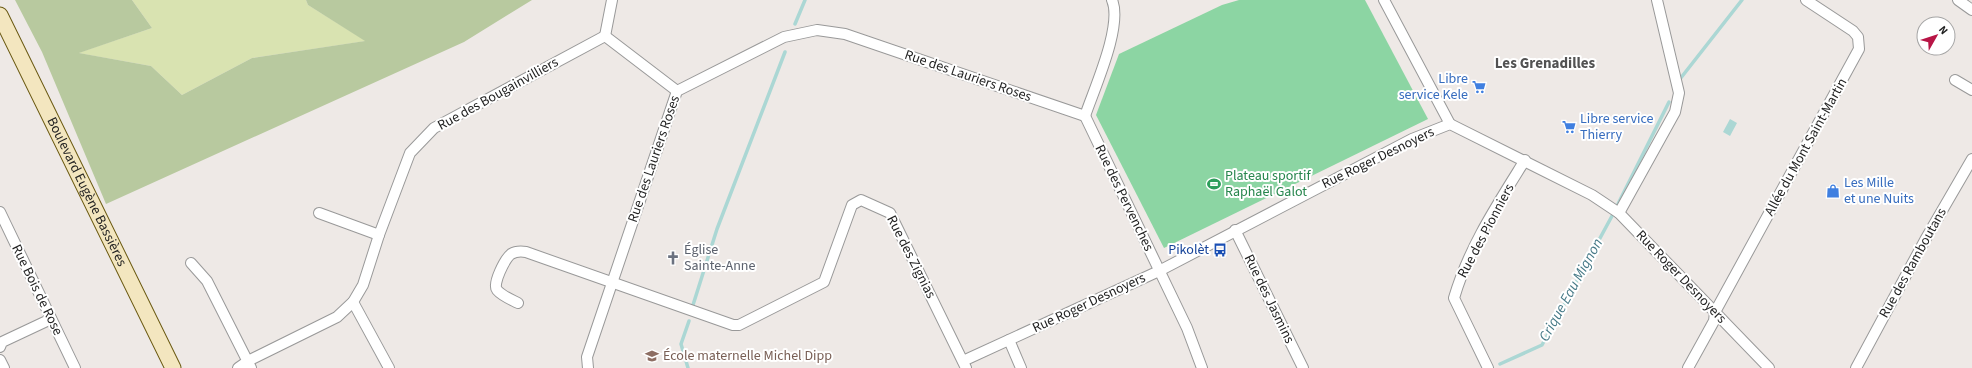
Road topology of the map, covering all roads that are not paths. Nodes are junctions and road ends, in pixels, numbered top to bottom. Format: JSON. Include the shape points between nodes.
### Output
{"nodes":[{"id":1,"x":612,"y":0,"type":"edge"},
{"id":2,"x":1112,"y":0,"type":"edge"},
{"id":3,"x":1384,"y":0,"type":"edge"},
{"id":4,"x":1657,"y":0,"type":"edge"},
{"id":5,"x":1806,"y":0,"type":"edge"},
{"id":6,"x":1958,"y":0,"type":"edge"},
{"id":7,"x":1972,"y":10,"type":"edge"},
{"id":8,"x":0,"y":15,"type":"edge"},
{"id":9,"x":605,"y":36,"type":"junction"},
{"id":10,"x":1955,"y":80,"type":"dead end"},
{"id":11,"x":1972,"y":90,"type":"edge"},
{"id":12,"x":677,"y":91,"type":"junction"},
{"id":13,"x":1085,"y":116,"type":"junction"},
{"id":14,"x":1450,"y":124,"type":"junction"},
{"id":15,"x":1972,"y":159,"type":"edge"},
{"id":16,"x":1525,"y":160,"type":"junction"},
{"id":17,"x":0,"y":212,"type":"edge"},
{"id":18,"x":319,"y":213,"type":"dead end"},
{"id":19,"x":1619,"y":213,"type":"junction"},
{"id":20,"x":1235,"y":230,"type":"junction"},
{"id":21,"x":379,"y":235,"type":"junction"},
{"id":22,"x":191,"y":263,"type":"dead end"},
{"id":23,"x":1158,"y":270,"type":"junction"},
{"id":24,"x":611,"y":282,"type":"junction"},
{"id":25,"x":353,"y":302,"type":"junction"},
{"id":26,"x":518,"y":303,"type":"dead end"},
{"id":27,"x":1716,"y":312,"type":"junction"},
{"id":28,"x":51,"y":319,"type":"junction"},
{"id":29,"x":1010,"y":340,"type":"junction"},
{"id":30,"x":0,"y":347,"type":"edge"},
{"id":31,"x":0,"y":360,"type":"edge"},
{"id":32,"x":250,"y":364,"type":"edge"},
{"id":33,"x":964,"y":364,"type":"edge"},
{"id":34,"x":4,"y":368,"type":"edge"},
{"id":35,"x":75,"y":368,"type":"edge"},
{"id":36,"x":173,"y":368,"type":"edge"},
{"id":37,"x":238,"y":368,"type":"edge"},
{"id":38,"x":389,"y":368,"type":"edge"},
{"id":39,"x":588,"y":368,"type":"edge"},
{"id":40,"x":1021,"y":368,"type":"edge"},
{"id":41,"x":1202,"y":368,"type":"edge"},
{"id":42,"x":1303,"y":368,"type":"edge"},
{"id":43,"x":1488,"y":368,"type":"edge"},
{"id":44,"x":1688,"y":368,"type":"edge"},
{"id":45,"x":1769,"y":368,"type":"edge"},
{"id":46,"x":1856,"y":368,"type":"edge"}],
"edges":[{"from":1,"to":9,"type":"street"},
{"from":2,"to":13,"type":"street","via":[[1115,8],[1114,34]]},
{"from":3,"to":14,"type":"street"},
{"from":4,"to":19,"type":"street","via":[[1679,93],[1675,112]]},
{"from":5,"to":27,"type":"street","name":"Allée du Mont Saint-Martin","via":[[1853,31],[1858,37],[1859,49]]},
{"from":6,"to":7,"type":"street"},
{"from":8,"to":36,"type":"street","name":"Boulevard Eugène Bassières"},
{"from":9,"to":12,"type":"street"},
{"from":9,"to":21,"type":"street","name":"Rue des Bougainvilliers","via":[[434,128],[410,153]]},
{"from":10,"to":11,"type":"street"},
{"from":12,"to":13,"type":"street","name":"Rue des Lauriers Roses","via":[[784,37],[816,30],[845,34]]},
{"from":12,"to":24,"type":"street","name":"Rue des Lauriers Roses"},
{"from":13,"to":23,"type":"street","name":"Rue des Pervenches"},
{"from":14,"to":16,"type":"street","name":"Rue Roger Desnoyers"},
{"from":14,"to":20,"type":"street","name":"Rue Roger Desnoyers","via":[[1412,139]]},
{"from":15,"to":46,"type":"street","name":"Rue des Ramboutans"},
{"from":16,"to":19,"type":"street","name":"Rue Roger Desnoyers","via":[[1592,194]]},
{"from":16,"to":43,"type":"street","name":"Rue des Pionniers","via":[[1490,216],[1462,269],[1454,298]]},
{"from":17,"to":28,"type":"street","name":"Rue Bois de Rose"},
{"from":18,"to":21,"type":"street"},
{"from":19,"to":27,"type":"street","name":"Rue Roger Desnoyers"},
{"from":20,"to":23,"type":"street","name":"Rue Roger Desnoyers"},
{"from":20,"to":42,"type":"street","name":"Rue des Jasmins"},
{"from":21,"to":25,"type":"street","name":"Rue des Bougainvilliers","via":[[363,284]]},
{"from":22,"to":32,"type":"street","via":[[207,281]]},
{"from":23,"to":29,"type":"street","name":"Rue Roger Desnoyers"},
{"from":23,"to":41,"type":"street","name":"Rue des Pervenches"},
{"from":24,"to":26,"type":"street","via":[[519,251],[506,259],[495,284],[496,290]]},
{"from":24,"to":33,"type":"street","name":"Rue des Zignias","via":[[739,325],[824,282],[852,205],[861,200],[890,213]]},
{"from":24,"to":39,"type":"street","name":"Rue des Lauriers Roses","via":[[587,357]]},
{"from":25,"to":32,"type":"street","name":"Rue des Bougainvilliers","via":[[337,317]]},
{"from":25,"to":38,"type":"street"},
{"from":27,"to":44,"type":"street","via":[[1714,321]]},
{"from":27,"to":45,"type":"street","name":"Rue Roger Desnoyers"},
{"from":28,"to":30,"type":"street","via":[[2,342]]},
{"from":28,"to":35,"type":"street","name":"Rue Bois de Rose"},
{"from":29,"to":33,"type":"street","name":"Rue Roger Desnoyers"},
{"from":29,"to":40,"type":"street"},
{"from":31,"to":34,"type":"street"},
{"from":32,"to":37,"type":"street","name":"Rue des Bougainvilliers"}]}
